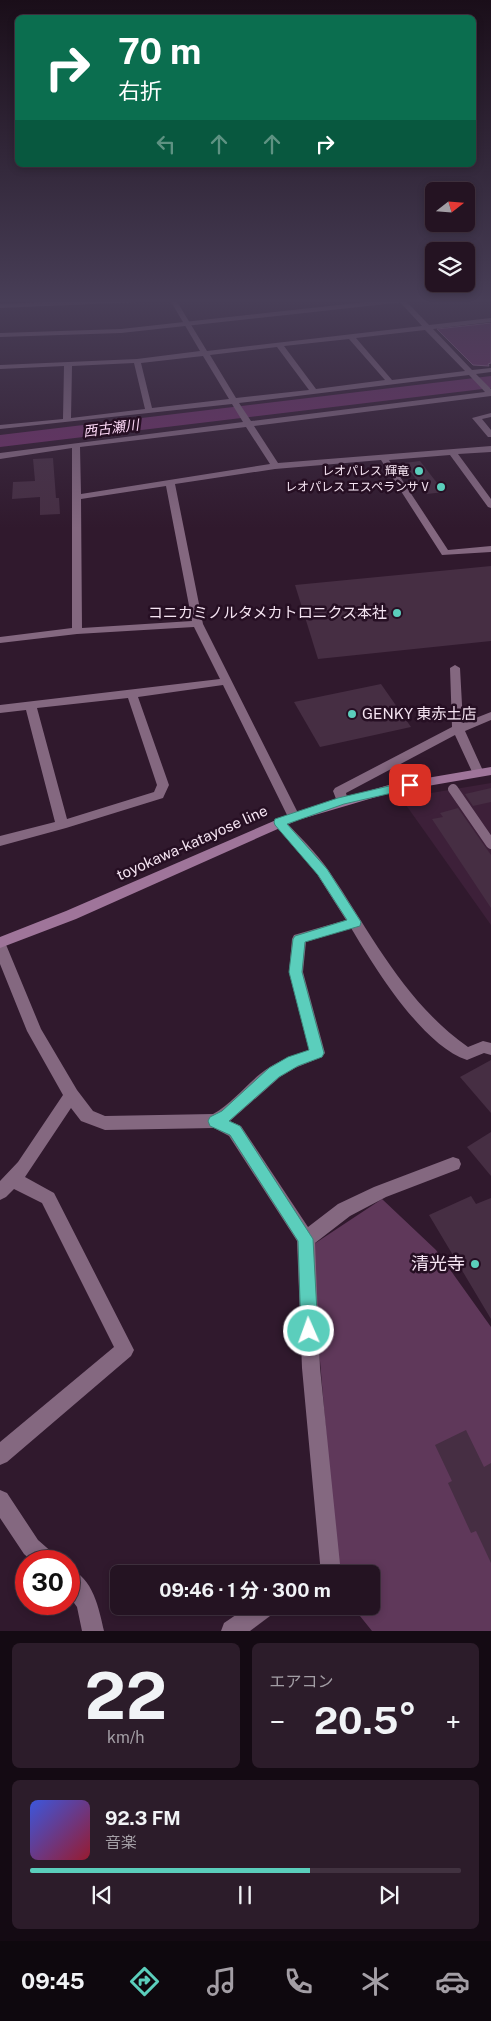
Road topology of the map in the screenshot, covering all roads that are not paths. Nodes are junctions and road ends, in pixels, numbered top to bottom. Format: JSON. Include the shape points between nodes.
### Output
{"nodes":[{"id":1,"x":68,"y":376,"type":"edge"},
{"id":2,"x":140,"y":376,"type":"edge"},
{"id":3,"x":220,"y":376,"type":"edge"},
{"id":4,"x":303,"y":376,"type":"edge"},
{"id":5,"x":385,"y":376,"type":"edge"},
{"id":6,"x":461,"y":376,"type":"edge"},
{"id":7,"x":475,"y":376,"type":"edge"},
{"id":8,"x":390,"y":382,"type":"junction"},
{"id":9,"x":313,"y":390,"type":"junction"},
{"id":10,"x":490,"y":393,"type":"edge"},
{"id":11,"x":235,"y":402,"type":"junction"},
{"id":12,"x":149,"y":411,"type":"junction"},
{"id":13,"x":491,"y":416,"type":"edge"},
{"id":14,"x":67,"y":421,"type":"junction"},
{"id":15,"x":247,"y":421,"type":"junction"},
{"id":16,"x":0,"y":427,"type":"edge"},
{"id":17,"x":491,"y":434,"type":"edge"},
{"id":18,"x":76,"y":445,"type":"junction"},
{"id":19,"x":491,"y":449,"type":"edge"},
{"id":20,"x":452,"y":452,"type":"junction"},
{"id":21,"x":0,"y":456,"type":"edge"},
{"id":22,"x":384,"y":458,"type":"junction"},
{"id":23,"x":275,"y":466,"type":"junction"},
{"id":24,"x":170,"y":482,"type":"junction"},
{"id":25,"x":77,"y":497,"type":"junction"},
{"id":26,"x":491,"y":505,"type":"edge"},
{"id":27,"x":491,"y":549,"type":"edge"},
{"id":28,"x":198,"y":624,"type":"junction"},
{"id":29,"x":77,"y":631,"type":"junction"},
{"id":30,"x":0,"y":640,"type":"edge"},
{"id":31,"x":455,"y":668,"type":"dead end"},
{"id":32,"x":226,"y":681,"type":"junction"},
{"id":33,"x":132,"y":694,"type":"junction"},
{"id":34,"x":30,"y":705,"type":"junction"},
{"id":35,"x":0,"y":709,"type":"edge"},
{"id":36,"x":491,"y":716,"type":"edge"},
{"id":37,"x":458,"y":729,"type":"junction"},
{"id":38,"x":484,"y":772,"type":"edge"},
{"id":39,"x":453,"y":789,"type":"dead end"},
{"id":40,"x":342,"y":801,"type":"junction"},
{"id":41,"x":294,"y":817,"type":"junction"},
{"id":42,"x":279,"y":822,"type":"junction"},
{"id":43,"x":62,"y":825,"type":"junction"},
{"id":44,"x":0,"y":841,"type":"edge"},
{"id":45,"x":491,"y":844,"type":"edge"},
{"id":46,"x":355,"y":922,"type":"junction"},
{"id":47,"x":0,"y":945,"type":"edge"},
{"id":48,"x":491,"y":1049,"type":"edge"},
{"id":49,"x":71,"y":1095,"type":"junction"},
{"id":50,"x":215,"y":1121,"type":"junction"},
{"id":51,"x":453,"y":1164,"type":"dead end"},
{"id":52,"x":12,"y":1179,"type":"junction"},
{"id":53,"x":0,"y":1192,"type":"edge"},
{"id":54,"x":306,"y":1239,"type":"junction"},
{"id":55,"x":0,"y":1455,"type":"edge"},
{"id":56,"x":0,"y":1500,"type":"edge"},
{"id":57,"x":34,"y":1550,"type":"edge"},
{"id":58,"x":330,"y":1565,"type":"edge"},
{"id":59,"x":80,"y":1593,"type":"edge"},
{"id":60,"x":254,"y":1615,"type":"edge"},
{"id":61,"x":93,"y":1631,"type":"edge"},
{"id":62,"x":232,"y":1631,"type":"edge"}],
"edges":[{"from":1,"to":14,"type":"street"},
{"from":2,"to":12,"type":"street"},
{"from":3,"to":11,"type":"street"},
{"from":4,"to":9,"type":"street"},
{"from":5,"to":8,"type":"street"},
{"from":6,"to":8,"type":"street"},
{"from":7,"to":10,"type":"street"},
{"from":8,"to":9,"type":"street"},
{"from":9,"to":11,"type":"street"},
{"from":10,"to":15,"type":"street"},
{"from":11,"to":12,"type":"street"},
{"from":11,"to":15,"type":"street"},
{"from":12,"to":14,"type":"street"},
{"from":13,"to":17,"type":"street","via":[[476,418]]},
{"from":14,"to":16,"type":"street"},
{"from":15,"to":18,"type":"street"},
{"from":15,"to":23,"type":"street"},
{"from":18,"to":21,"type":"street"},
{"from":18,"to":25,"type":"street"},
{"from":19,"to":20,"type":"street"},
{"from":20,"to":22,"type":"street"},
{"from":20,"to":26,"type":"street"},
{"from":22,"to":23,"type":"street"},
{"from":22,"to":27,"type":"street","via":[[445,553]]},
{"from":23,"to":24,"type":"street"},
{"from":24,"to":25,"type":"street"},
{"from":24,"to":28,"type":"street"},
{"from":25,"to":29,"type":"street"},
{"from":28,"to":29,"type":"street"},
{"from":28,"to":32,"type":"street"},
{"from":29,"to":30,"type":"street"},
{"from":31,"to":37,"type":"street"},
{"from":32,"to":33,"type":"street"},
{"from":32,"to":41,"type":"street"},
{"from":33,"to":34,"type":"street"},
{"from":33,"to":43,"type":"street","via":[[163,785],[159,795]]},
{"from":34,"to":35,"type":"street"},
{"from":34,"to":43,"type":"street"},
{"from":36,"to":37,"type":"street"},
{"from":37,"to":38,"type":"street"},
{"from":37,"to":40,"type":"street","via":[[339,791]]},
{"from":38,"to":40,"type":"main road","name":"toyokawa-katayose line","via":[[392,788]]},
{"from":39,"to":45,"type":"lane"},
{"from":40,"to":41,"type":"main road","name":"toyokawa-katayose line"},
{"from":41,"to":42,"type":"main road","name":"toyokawa-katayose line"},
{"from":42,"to":46,"type":"street","via":[[323,872]]},
{"from":42,"to":47,"type":"main road","name":"toyokawa-katayose line"},
{"from":43,"to":44,"type":"street"},
{"from":46,"to":48,"type":"street","via":[[404,998],[451,1045],[467,1054],[483,1048]]},
{"from":46,"to":50,"type":"street","via":[[299,939],[296,972],[317,1053],[274,1072],[227,1116]]},
{"from":47,"to":49,"type":"street","via":[[34,1031]]},
{"from":49,"to":50,"type":"street","via":[[87,1116],[105,1123]]},
{"from":49,"to":52,"type":"street","via":[[24,1167]]},
{"from":50,"to":54,"type":"street","via":[[235,1131]]},
{"from":51,"to":54,"type":"street","via":[[380,1192],[344,1210]]},
{"from":52,"to":53,"type":"street"},
{"from":52,"to":55,"type":"street","via":[[48,1198],[125,1350]]},
{"from":54,"to":58,"type":"street","via":[[311,1368]]},
{"from":56,"to":57,"type":"street"},
{"from":59,"to":61,"type":"street","via":[[87,1602]]},
{"from":60,"to":62,"type":"street"}]}
